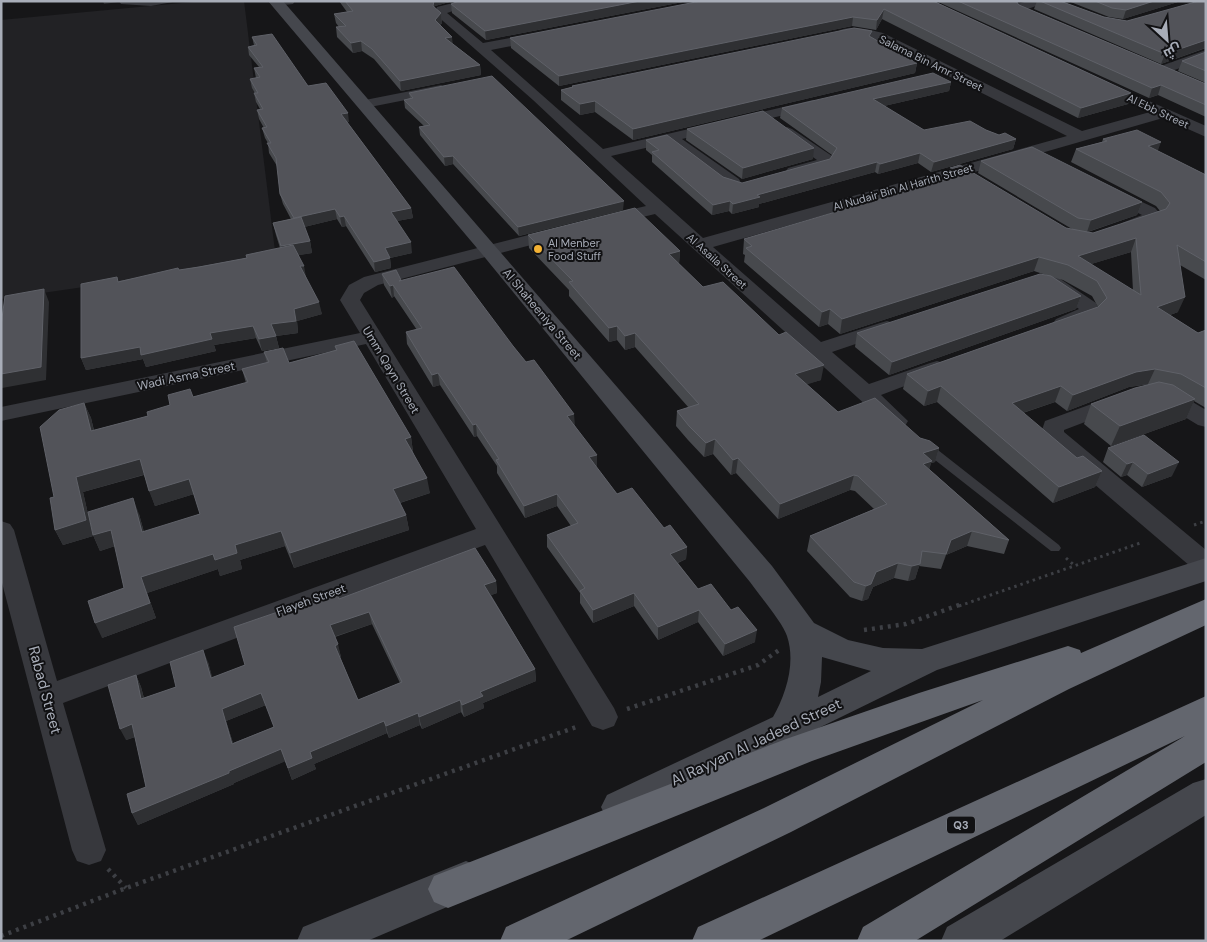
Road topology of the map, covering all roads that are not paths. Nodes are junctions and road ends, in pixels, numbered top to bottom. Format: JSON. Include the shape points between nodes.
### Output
{"nodes":[{"id":1,"x":175,"y":1,"type":"edge"},
{"id":2,"x":476,"y":1,"type":"edge"},
{"id":3,"x":1043,"y":1,"type":"edge"},
{"id":4,"x":121,"y":2,"type":"edge"},
{"id":5,"x":280,"y":2,"type":"edge"},
{"id":6,"x":1054,"y":25,"type":"edge"},
{"id":7,"x":556,"y":33,"type":"edge"},
{"id":8,"x":825,"y":37,"type":"edge"},
{"id":9,"x":480,"y":48,"type":"junction"},
{"id":10,"x":1206,"y":54,"type":"edge"},
{"id":11,"x":950,"y":71,"type":"junction"},
{"id":12,"x":510,"y":75,"type":"junction"},
{"id":13,"x":922,"y":78,"type":"edge"},
{"id":14,"x":1178,"y":78,"type":"edge"},
{"id":15,"x":491,"y":79,"type":"edge"},
{"id":16,"x":1091,"y":80,"type":"edge"},
{"id":17,"x":452,"y":86,"type":"edge"},
{"id":18,"x":557,"y":93,"type":"dead end"},
{"id":19,"x":538,"y":97,"type":"junction"},
{"id":20,"x":829,"y":100,"type":"edge"},
{"id":21,"x":365,"y":104,"type":"junction"},
{"id":22,"x":1163,"y":113,"type":"junction"},
{"id":23,"x":764,"y":115,"type":"junction"},
{"id":24,"x":1206,"y":132,"type":"edge"},
{"id":25,"x":1080,"y":136,"type":"junction"},
{"id":26,"x":670,"y":138,"type":"junction"},
{"id":27,"x":1031,"y":150,"type":"junction"},
{"id":28,"x":600,"y":154,"type":"junction"},
{"id":29,"x":1052,"y":162,"type":"edge"},
{"id":30,"x":959,"y":171,"type":"junction"},
{"id":31,"x":777,"y":176,"type":"edge"},
{"id":32,"x":979,"y":183,"type":"edge"},
{"id":33,"x":751,"y":184,"type":"edge"},
{"id":34,"x":1096,"y":184,"type":"edge"},
{"id":35,"x":658,"y":208,"type":"junction"},
{"id":36,"x":592,"y":224,"type":"edge"},
{"id":37,"x":573,"y":229,"type":"edge"},
{"id":38,"x":1114,"y":231,"type":"edge"},
{"id":39,"x":700,"y":245,"type":"junction"},
{"id":40,"x":489,"y":250,"type":"junction"},
{"id":41,"x":1034,"y":280,"type":"edge"},
{"id":42,"x":902,"y":322,"type":"edge"},
{"id":43,"x":1048,"y":328,"type":"edge"},
{"id":44,"x":371,"y":337,"type":"junction"},
{"id":45,"x":817,"y":350,"type":"junction"},
{"id":46,"x":957,"y":360,"type":"edge"},
{"id":47,"x":865,"y":392,"type":"junction"},
{"id":48,"x":1,"y":414,"type":"edge"},
{"id":49,"x":1206,"y":420,"type":"edge"},
{"id":50,"x":925,"y":446,"type":"joint"},
{"id":51,"x":1,"y":530,"type":"edge"},
{"id":52,"x":490,"y":533,"type":"junction"},
{"id":53,"x":1055,"y":548,"type":"dead end"},
{"id":54,"x":1206,"y":565,"type":"edge"},
{"id":55,"x":1206,"y":569,"type":"edge"},
{"id":56,"x":1206,"y":611,"type":"edge"},
{"id":57,"x":804,"y":632,"type":"junction"},
{"id":58,"x":1156,"y":632,"type":"junction"},
{"id":59,"x":925,"y":661,"type":"junction"},
{"id":60,"x":47,"y":698,"type":"junction"},
{"id":61,"x":1206,"y":710,"type":"edge"},
{"id":62,"x":603,"y":717,"type":"dead end"},
{"id":63,"x":786,"y":728,"type":"junction"},
{"id":64,"x":1206,"y":737,"type":"edge"},
{"id":65,"x":1206,"y":795,"type":"edge"},
{"id":66,"x":89,"y":850,"type":"dead end"},
{"id":67,"x":448,"y":889,"type":"junction"},
{"id":68,"x":317,"y":941,"type":"edge"},
{"id":69,"x":520,"y":941,"type":"edge"},
{"id":70,"x":712,"y":941,"type":"edge"},
{"id":71,"x":876,"y":941,"type":"edge"},
{"id":72,"x":961,"y":941,"type":"edge"}],
"edges":[{"from":1,"to":4,"type":"lane","via":[[151,4]]},
{"from":2,"to":9,"type":"street","name":"Al Asaila Street","via":[[442,10],[441,14]]},
{"from":3,"to":6,"type":"street","via":[[1021,7],[1021,10]]},
{"from":5,"to":21,"type":"street","name":"Al Shaheeniya Street"},
{"from":7,"to":9,"type":"street"},
{"from":8,"to":11,"type":"street","name":"Salama Bin Amr Street","via":[[852,32],[878,36]]},
{"from":9,"to":12,"type":"street","name":"Al Asaila Street"},
{"from":10,"to":14,"type":"street","via":[[1156,69]]},
{"from":11,"to":13,"type":"street"},
{"from":11,"to":25,"type":"street","name":"Salama Bin Amr Street"},
{"from":12,"to":15,"type":"street"},
{"from":12,"to":19,"type":"street","name":"Al Asaila Street"},
{"from":16,"to":22,"type":"street","name":"Al Ebb Street"},
{"from":17,"to":21,"type":"street"},
{"from":18,"to":19,"type":"street"},
{"from":19,"to":28,"type":"street","name":"Al Asaila Street"},
{"from":20,"to":23,"type":"street"},
{"from":21,"to":40,"type":"street","name":"Al Shaheeniya Street"},
{"from":22,"to":24,"type":"street","name":"Al Ebb Street"},
{"from":22,"to":25,"type":"street","name":"Al Nudair Bin Al Harith Street"},
{"from":23,"to":26,"type":"street"},
{"from":23,"to":31,"type":"street","via":[[826,159],[822,164]]},
{"from":25,"to":27,"type":"street","name":"Al Nudair Bin Al Harith Street"},
{"from":26,"to":28,"type":"street"},
{"from":26,"to":33,"type":"street","via":[[729,182],[742,186]]},
{"from":27,"to":29,"type":"street"},
{"from":27,"to":30,"type":"street","name":"Al Nudair Bin Al Harith Street"},
{"from":28,"to":35,"type":"street","name":"Al Asaila Street"},
{"from":30,"to":32,"type":"street"},
{"from":30,"to":39,"type":"street","name":"Al Nudair Bin Al Harith Street"},
{"from":34,"to":38,"type":"street","via":[[1154,217]]},
{"from":35,"to":36,"type":"street"},
{"from":35,"to":39,"type":"street","name":"Al Asaila Street"},
{"from":37,"to":40,"type":"street","name":"Umm Qayn Street"},
{"from":39,"to":45,"type":"street","name":"Al Asaila Street"},
{"from":40,"to":44,"type":"street","name":"Umm Qayn Street","via":[[371,281],[356,289],[350,300]]},
{"from":40,"to":57,"type":"street","name":"Al Shaheeniya Street","via":[[761,574]]},
{"from":41,"to":43,"type":"street","via":[[1054,283],[1089,307],[1090,312],[1085,316]]},
{"from":42,"to":45,"type":"street"},
{"from":44,"to":48,"type":"street","name":"Wadi Asma Street"},
{"from":44,"to":52,"type":"street","name":"Umm Qayn Street"},
{"from":45,"to":47,"type":"street","name":"Al Asaila Street"},
{"from":46,"to":47,"type":"street"},
{"from":47,"to":50,"type":"street","name":"Al Asaila Street"},
{"from":49,"to":54,"type":"street","via":[[1168,395],[1151,391],[1053,426],[1052,433]]},
{"from":50,"to":53,"type":"lane"},
{"from":51,"to":60,"type":"street","name":"Rabad Street"},
{"from":52,"to":60,"type":"street","name":"Flayeh Street"},
{"from":52,"to":62,"type":"street","name":"Umm Qayn Street"},
{"from":55,"to":59,"type":"street","name":"Al Rayyan Al Jadeed Street"},
{"from":56,"to":58,"type":"highway"},
{"from":57,"to":59,"type":"street","name":"Al Shaheeniya Street","via":[[841,651],[874,659]]},
{"from":57,"to":63,"type":"street","name":"Al Shaheeniya Street","via":[[808,656],[806,680],[799,704]]},
{"from":58,"to":67,"type":"highway","via":[[919,707],[799,750]]},
{"from":58,"to":69,"type":"highway","via":[[814,802]]},
{"from":59,"to":63,"type":"street","name":"Al Rayyan Al Jadeed Street"},
{"from":60,"to":66,"type":"street","name":"Rabad Street"},
{"from":61,"to":70,"type":"highway","number":"Q3"},
{"from":63,"to":67,"type":"street","name":"Al Rayyan Al Jadeed Street"},
{"from":64,"to":71,"type":"highway","via":[[1194,751]]},
{"from":65,"to":72,"type":"street"},
{"from":67,"to":68,"type":"street","name":"Al Rayyan Al Jadeed Street"}]}
